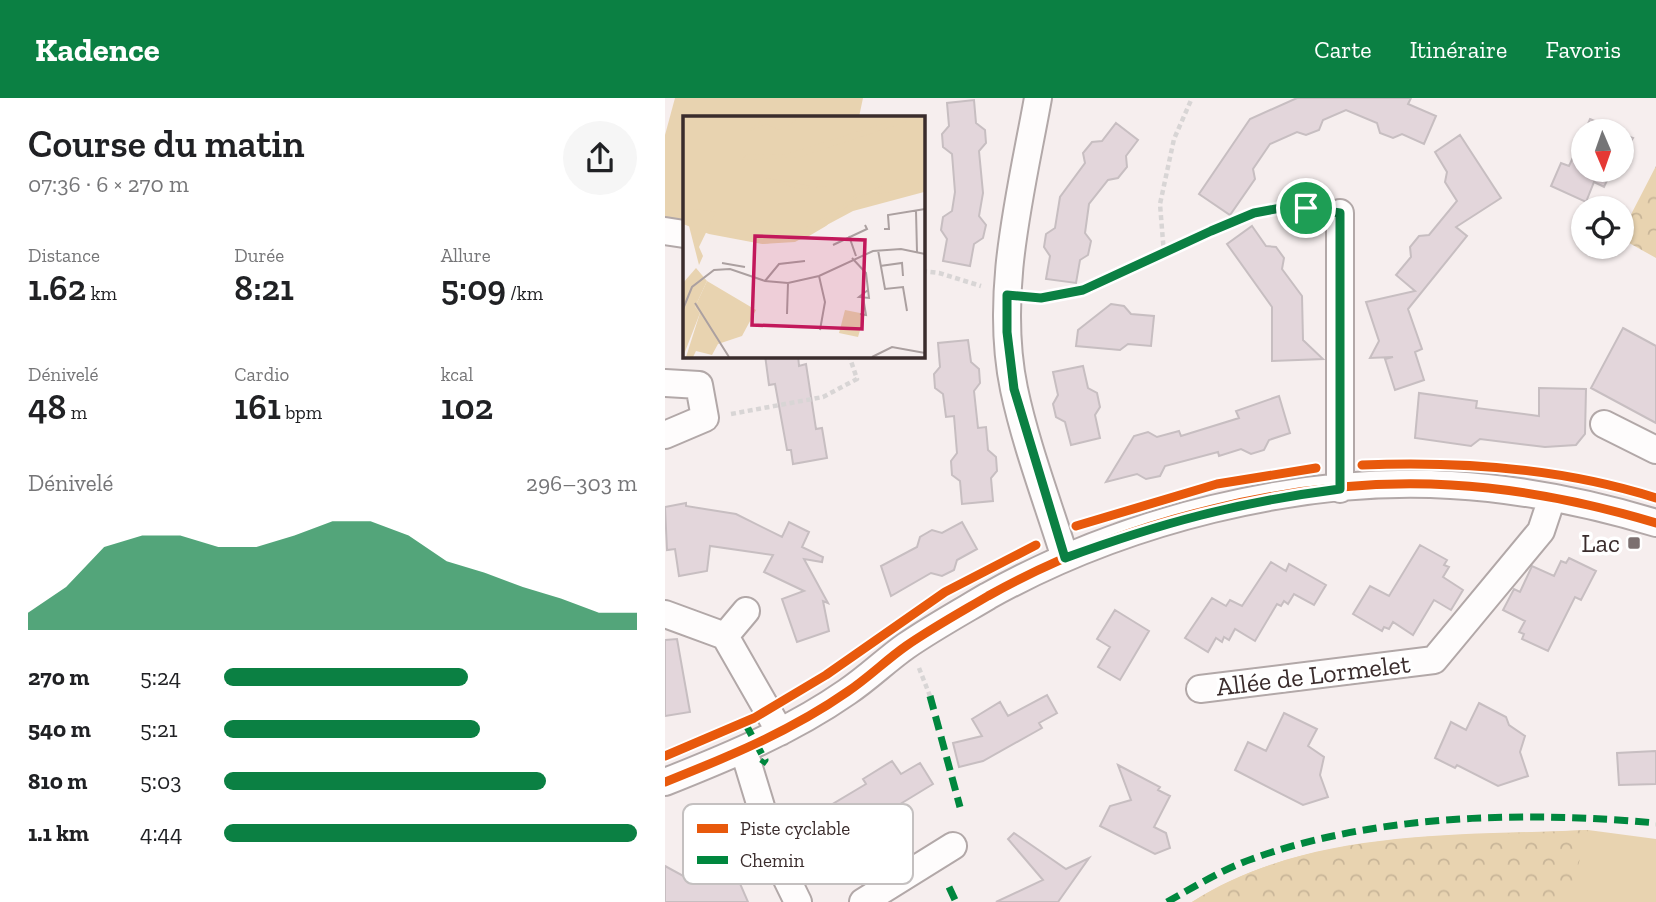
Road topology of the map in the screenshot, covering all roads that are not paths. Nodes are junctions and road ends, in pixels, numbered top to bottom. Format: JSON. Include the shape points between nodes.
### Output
{"nodes":[{"id":1,"x":1038,"y":98,"type":"edge"},
{"id":2,"x":1340,"y":213,"type":"road end"},
{"id":3,"x":665,"y":231,"type":"edge"},
{"id":4,"x":683,"y":234,"type":"edge"},
{"id":5,"x":665,"y":383,"type":"edge"},
{"id":6,"x":1604,"y":424,"type":"dead end"},
{"id":7,"x":665,"y":435,"type":"edge"},
{"id":8,"x":1656,"y":450,"type":"edge"},
{"id":9,"x":1340,"y":489,"type":"junction"},
{"id":10,"x":1552,"y":498,"type":"junction"},
{"id":11,"x":1656,"y":523,"type":"edge"},
{"id":12,"x":1065,"y":558,"type":"junction"},
{"id":13,"x":746,"y":611,"type":"dead end"},
{"id":14,"x":667,"y":617,"type":"edge"},
{"id":15,"x":725,"y":636,"type":"junction"},
{"id":16,"x":1200,"y":689,"type":"dead end"},
{"id":17,"x":780,"y":732,"type":"junction"},
{"id":18,"x":744,"y":751,"type":"junction"},
{"id":19,"x":665,"y":782,"type":"edge"},
{"id":20,"x":760,"y":804,"type":"edge"},
{"id":21,"x":953,"y":846,"type":"dead end"},
{"id":22,"x":913,"y":871,"type":"edge"},
{"id":23,"x":789,"y":884,"type":"edge"},
{"id":24,"x":892,"y":884,"type":"edge"},
{"id":25,"x":798,"y":902,"type":"edge"},
{"id":26,"x":863,"y":902,"type":"edge"}],
"edges":[{"from":1,"to":12,"type":"street","via":[[1011,253],[1007,332],[1014,389]]},
{"from":2,"to":9,"type":"street"},
{"from":3,"to":4,"type":"street"},
{"from":5,"to":7,"type":"street","via":[[699,385],[705,418]]},
{"from":6,"to":8,"type":"street"},
{"from":9,"to":10,"type":"street","via":[[1451,485]]},
{"from":9,"to":12,"type":"street","via":[[1198,513]]},
{"from":10,"to":11,"type":"street"},
{"from":10,"to":16,"type":"street","name":"Allée de Lormelet","via":[[1541,531],[1434,660]]},
{"from":12,"to":17,"type":"street","via":[[907,645],[847,692]]},
{"from":13,"to":15,"type":"street"},
{"from":14,"to":15,"type":"street"},
{"from":15,"to":17,"type":"street"},
{"from":17,"to":18,"type":"street"},
{"from":18,"to":19,"type":"street"},
{"from":18,"to":20,"type":"street"},
{"from":21,"to":22,"type":"street"},
{"from":23,"to":25,"type":"street"},
{"from":24,"to":26,"type":"street"}]}
